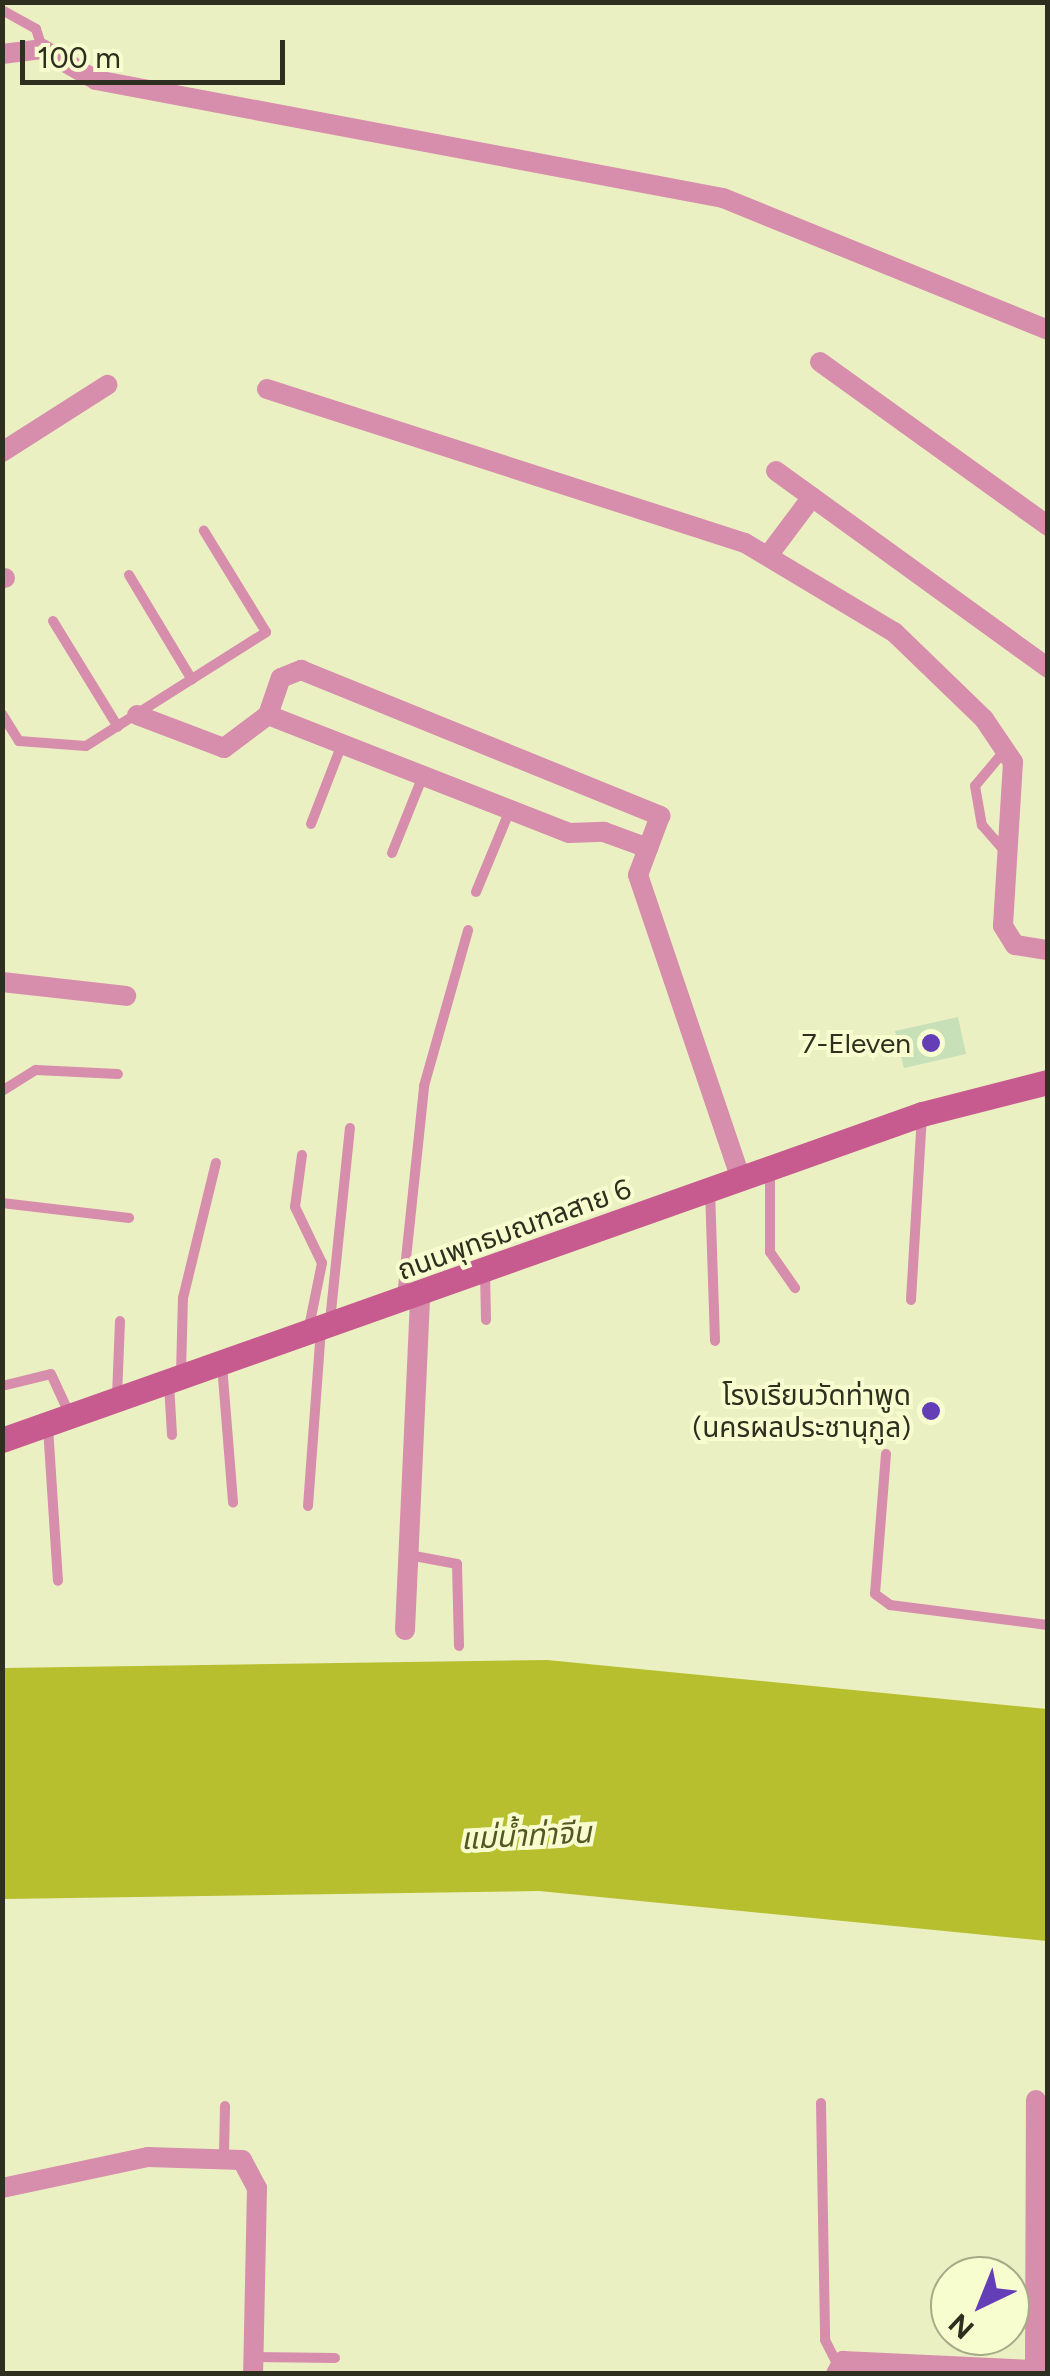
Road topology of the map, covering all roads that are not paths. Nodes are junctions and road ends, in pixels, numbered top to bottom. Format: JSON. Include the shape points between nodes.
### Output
{"nodes":[{"id":1,"x":2,"y":10,"type":"edge"},
{"id":2,"x":42,"y":49,"type":"junction"},
{"id":3,"x":2,"y":54,"type":"edge"},
{"id":4,"x":1048,"y":330,"type":"edge"},
{"id":5,"x":820,"y":362,"type":"dead end"},
{"id":6,"x":106,"y":384,"type":"dead end"},
{"id":7,"x":266,"y":389,"type":"dead end"},
{"id":8,"x":2,"y":452,"type":"edge"},
{"id":9,"x":776,"y":471,"type":"dead end"},
{"id":10,"x":812,"y":497,"type":"junction"},
{"id":11,"x":1048,"y":526,"type":"edge"},
{"id":12,"x":204,"y":531,"type":"dead end"},
{"id":13,"x":770,"y":553,"type":"junction"},
{"id":14,"x":130,"y":575,"type":"dead end"},
{"id":15,"x":53,"y":621,"type":"dead end"},
{"id":16,"x":1048,"y":668,"type":"edge"},
{"id":17,"x":192,"y":680,"type":"junction"},
{"id":18,"x":2,"y":714,"type":"edge"},
{"id":19,"x":268,"y":715,"type":"junction"},
{"id":20,"x":137,"y":716,"type":"junction"},
{"id":21,"x":118,"y":727,"type":"junction"},
{"id":22,"x":342,"y":744,"type":"junction"},
{"id":23,"x":1006,"y":749,"type":"junction"},
{"id":24,"x":423,"y":776,"type":"junction"},
{"id":25,"x":510,"y":810,"type":"junction"},
{"id":26,"x":311,"y":824,"type":"dead end"},
{"id":27,"x":648,"y":848,"type":"junction"},
{"id":28,"x":392,"y":853,"type":"dead end"},
{"id":29,"x":1010,"y":858,"type":"junction"},
{"id":30,"x":476,"y":892,"type":"dead end"},
{"id":31,"x":468,"y":930,"type":"dead end"},
{"id":32,"x":1048,"y":950,"type":"edge"},
{"id":33,"x":2,"y":982,"type":"edge"},
{"id":34,"x":126,"y":996,"type":"dead end"},
{"id":35,"x":118,"y":1074,"type":"dead end"},
{"id":36,"x":1048,"y":1082,"type":"edge"},
{"id":37,"x":2,"y":1092,"type":"edge"},
{"id":38,"x":922,"y":1114,"type":"junction"},
{"id":39,"x":350,"y":1128,"type":"dead end"},
{"id":40,"x":302,"y":1155,"type":"dead end"},
{"id":41,"x":216,"y":1163,"type":"dead end"},
{"id":42,"x":770,"y":1167,"type":"junction"},
{"id":43,"x":740,"y":1177,"type":"junction"},
{"id":44,"x":710,"y":1188,"type":"junction"},
{"id":45,"x":2,"y":1203,"type":"edge"},
{"id":46,"x":129,"y":1218,"type":"dead end"},
{"id":47,"x":486,"y":1272,"type":"junction"},
{"id":48,"x":796,"y":1288,"type":"dead end"},
{"id":49,"x":411,"y":1299,"type":"junction"},
{"id":50,"x":911,"y":1300,"type":"dead end"},
{"id":51,"x":120,"y":1320,"type":"dead end"},
{"id":52,"x":486,"y":1320,"type":"dead end"},
{"id":53,"x":320,"y":1329,"type":"junction"},
{"id":54,"x":715,"y":1341,"type":"dead end"},
{"id":55,"x":222,"y":1365,"type":"junction"},
{"id":56,"x":175,"y":1381,"type":"junction"},
{"id":57,"x":2,"y":1386,"type":"edge"},
{"id":58,"x":117,"y":1402,"type":"junction"},
{"id":59,"x":60,"y":1422,"type":"junction"},
{"id":60,"x":172,"y":1435,"type":"dead end"},
{"id":61,"x":2,"y":1440,"type":"edge"},
{"id":62,"x":886,"y":1454,"type":"dead end"},
{"id":63,"x":232,"y":1503,"type":"dead end"},
{"id":64,"x":308,"y":1506,"type":"dead end"},
{"id":65,"x":408,"y":1556,"type":"junction"},
{"id":66,"x":58,"y":1581,"type":"dead end"},
{"id":67,"x":1048,"y":1625,"type":"edge"},
{"id":68,"x":405,"y":1630,"type":"dead end"},
{"id":69,"x":459,"y":1646,"type":"dead end"},
{"id":70,"x":1036,"y":2100,"type":"dead end"},
{"id":71,"x":821,"y":2103,"type":"dead end"},
{"id":72,"x":225,"y":2106,"type":"dead end"},
{"id":73,"x":224,"y":2154,"type":"junction"},
{"id":74,"x":2,"y":2188,"type":"edge"},
{"id":75,"x":335,"y":2358,"type":"dead end"},
{"id":76,"x":253,"y":2366,"type":"edge"},
{"id":77,"x":836,"y":2368,"type":"edge"},
{"id":78,"x":1039,"y":2372,"type":"edge"}],
"edges":[{"from":1,"to":2,"type":"lane","via":[[36,29]]},
{"from":2,"to":3,"type":"street"},
{"from":2,"to":4,"type":"street","via":[[96,80],[723,198]]},
{"from":5,"to":11,"type":"street"},
{"from":6,"to":8,"type":"street"},
{"from":7,"to":13,"type":"street"},
{"from":9,"to":10,"type":"street"},
{"from":10,"to":13,"type":"street"},
{"from":10,"to":16,"type":"street"},
{"from":12,"to":17,"type":"lane","via":[[266,632]]},
{"from":13,"to":23,"type":"street","via":[[894,632]]},
{"from":14,"to":17,"type":"lane"},
{"from":15,"to":21,"type":"lane"},
{"from":17,"to":20,"type":"lane"},
{"from":18,"to":21,"type":"lane","via":[[19,741],[86,746]]},
{"from":19,"to":20,"type":"street","via":[[224,748]]},
{"from":19,"to":22,"type":"street"},
{"from":19,"to":27,"type":"street","via":[[281,678],[301,670],[660,816]]},
{"from":20,"to":21,"type":"lane"},
{"from":22,"to":24,"type":"street"},
{"from":22,"to":26,"type":"lane"},
{"from":23,"to":29,"type":"street","via":[[1016,798]]},
{"from":23,"to":29,"type":"lane","via":[[975,786],[975,808]]},
{"from":24,"to":25,"type":"street"},
{"from":24,"to":28,"type":"lane"},
{"from":25,"to":27,"type":"street"},
{"from":25,"to":30,"type":"lane"},
{"from":27,"to":43,"type":"street","via":[[638,875]]},
{"from":29,"to":32,"type":"street","via":[[1003,926],[1016,945]]},
{"from":31,"to":49,"type":"lane","via":[[424,1086]]},
{"from":33,"to":34,"type":"street"},
{"from":35,"to":37,"type":"lane","via":[[36,1070]]},
{"from":36,"to":38,"type":"main road","name":"ถนนพุทธมณฑลสาย 6"},
{"from":38,"to":42,"type":"main road","name":"ถนนพุทธมณฑลสาย 6"},
{"from":38,"to":50,"type":"lane"},
{"from":39,"to":53,"type":"lane"},
{"from":40,"to":53,"type":"lane","via":[[295,1206],[322,1263]]},
{"from":41,"to":56,"type":"lane","via":[[183,1298]]},
{"from":42,"to":43,"type":"main road","name":"ถนนพุทธมณฑลสาย 6"},
{"from":42,"to":48,"type":"lane","via":[[770,1252]]},
{"from":43,"to":44,"type":"main road","name":"ถนนพุทธมณฑลสาย 6"},
{"from":44,"to":47,"type":"main road","name":"ถนนพุทธมณฑลสาย 6"},
{"from":44,"to":54,"type":"lane"},
{"from":45,"to":46,"type":"lane"},
{"from":47,"to":49,"type":"main road","name":"ถนนพุทธมณฑลสาย 6"},
{"from":47,"to":52,"type":"lane"},
{"from":49,"to":53,"type":"main road","name":"ถนนพุทธมณฑลสาย 6"},
{"from":49,"to":65,"type":"street"},
{"from":51,"to":58,"type":"lane"},
{"from":53,"to":55,"type":"main road","name":"ถนนพุทธมณฑลสาย 6"},
{"from":53,"to":64,"type":"lane"},
{"from":55,"to":56,"type":"main road","name":"ถนนพุทธมณฑลสาย 6"},
{"from":55,"to":63,"type":"lane"},
{"from":56,"to":58,"type":"main road","name":"ถนนพุทธมณฑลสาย 6"},
{"from":56,"to":60,"type":"lane"},
{"from":57,"to":59,"type":"lane","via":[[51,1374]]},
{"from":58,"to":59,"type":"main road","name":"ถนนพุทธมณฑลสาย 6"},
{"from":59,"to":61,"type":"main road","name":"ถนนพุทธมณฑลสาย 6"},
{"from":59,"to":66,"type":"lane"},
{"from":62,"to":67,"type":"lane","via":[[876,1594],[890,1604]]},
{"from":65,"to":68,"type":"street"},
{"from":65,"to":69,"type":"lane","via":[[457,1564]]},
{"from":70,"to":78,"type":"street"},
{"from":71,"to":77,"type":"lane","via":[[825,2340]]},
{"from":72,"to":73,"type":"lane"},
{"from":73,"to":74,"type":"street","via":[[148,2157]]},
{"from":73,"to":76,"type":"street","via":[[256,2176]]},
{"from":75,"to":76,"type":"lane"},
{"from":77,"to":78,"type":"street"}]}
